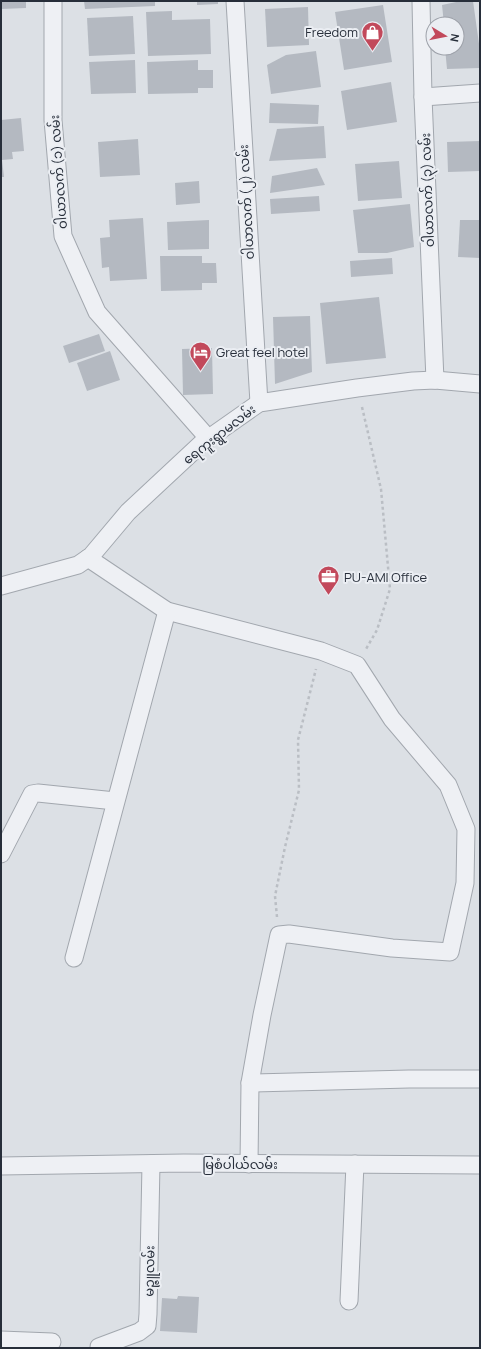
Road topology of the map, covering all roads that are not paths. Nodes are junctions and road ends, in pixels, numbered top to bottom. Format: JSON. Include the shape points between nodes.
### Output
{"nodes":[{"id":1,"x":53,"y":1,"type":"edge"},
{"id":2,"x":236,"y":1,"type":"edge"},
{"id":3,"x":420,"y":1,"type":"edge"},
{"id":4,"x":480,"y":93,"type":"edge"},
{"id":5,"x":423,"y":97,"type":"junction"},
{"id":6,"x":435,"y":380,"type":"junction"},
{"id":7,"x":480,"y":384,"type":"edge"},
{"id":8,"x":259,"y":403,"type":"junction"},
{"id":9,"x":208,"y":438,"type":"junction"},
{"id":10,"x":88,"y":558,"type":"junction"},
{"id":11,"x":1,"y":586,"type":"edge"},
{"id":12,"x":167,"y":611,"type":"junction"},
{"id":13,"x":115,"y":801,"type":"junction"},
{"id":14,"x":1,"y":854,"type":"edge"},
{"id":15,"x":74,"y":958,"type":"dead end"},
{"id":16,"x":480,"y":1079,"type":"edge"},
{"id":17,"x":250,"y":1083,"type":"junction"},
{"id":18,"x":151,"y":1164,"type":"junction"},
{"id":19,"x":249,"y":1164,"type":"junction"},
{"id":20,"x":355,"y":1164,"type":"junction"},
{"id":21,"x":480,"y":1165,"type":"edge"},
{"id":22,"x":1,"y":1166,"type":"edge"},
{"id":23,"x":349,"y":1300,"type":"dead end"},
{"id":24,"x":1,"y":1340,"type":"edge"},
{"id":25,"x":52,"y":1342,"type":"dead end"},
{"id":26,"x":99,"y":1347,"type":"edge"}],
"edges":[{"from":1,"to":9,"type":"street","name":"ဝါယာလက် (၁) လမ်း","via":[[53,120],[63,236],[97,312]]},
{"from":2,"to":8,"type":"street","name":"ဝါယာလက် (၂) လမ်း"},
{"from":3,"to":5,"type":"street","name":"ဝါယာလက် (၃) လမ်း"},
{"from":4,"to":5,"type":"street"},
{"from":5,"to":6,"type":"street","name":"ဝါယာလက် (၃) လမ်း"},
{"from":6,"to":7,"type":"street","name":"ရေကူးရွာမလမ်း"},
{"from":6,"to":8,"type":"street","name":"ရေကူးရွာမလမ်း","via":[[357,388]]},
{"from":8,"to":9,"type":"street","name":"ရေကူးရွာမလမ်း"},
{"from":9,"to":10,"type":"street","name":"ရေကူးရွာမလမ်း","via":[[128,512]]},
{"from":10,"to":11,"type":"street","name":"ရေကူးရွာမလမ်း","via":[[78,565]]},
{"from":10,"to":12,"type":"street"},
{"from":12,"to":13,"type":"street"},
{"from":12,"to":17,"type":"street","via":[[320,651],[357,665],[392,719],[448,785],[466,829],[465,883],[450,952],[279,935]]},
{"from":13,"to":14,"type":"street","via":[[32,794]]},
{"from":13,"to":15,"type":"street"},
{"from":16,"to":17,"type":"street"},
{"from":17,"to":19,"type":"street"},
{"from":18,"to":19,"type":"street","name":"မြစံပါယ်လမ်း"},
{"from":18,"to":22,"type":"street","name":"မြစံပါယ်လမ်း"},
{"from":18,"to":26,"type":"street","name":"မဉ္ဇူလမ်း","via":[[146,1326],[139,1332]]},
{"from":19,"to":20,"type":"street","name":"မြစံပါယ်လမ်း"},
{"from":20,"to":21,"type":"street","name":"မြစံပါယ်လမ်း"},
{"from":20,"to":23,"type":"street"},
{"from":24,"to":25,"type":"street"}]}
